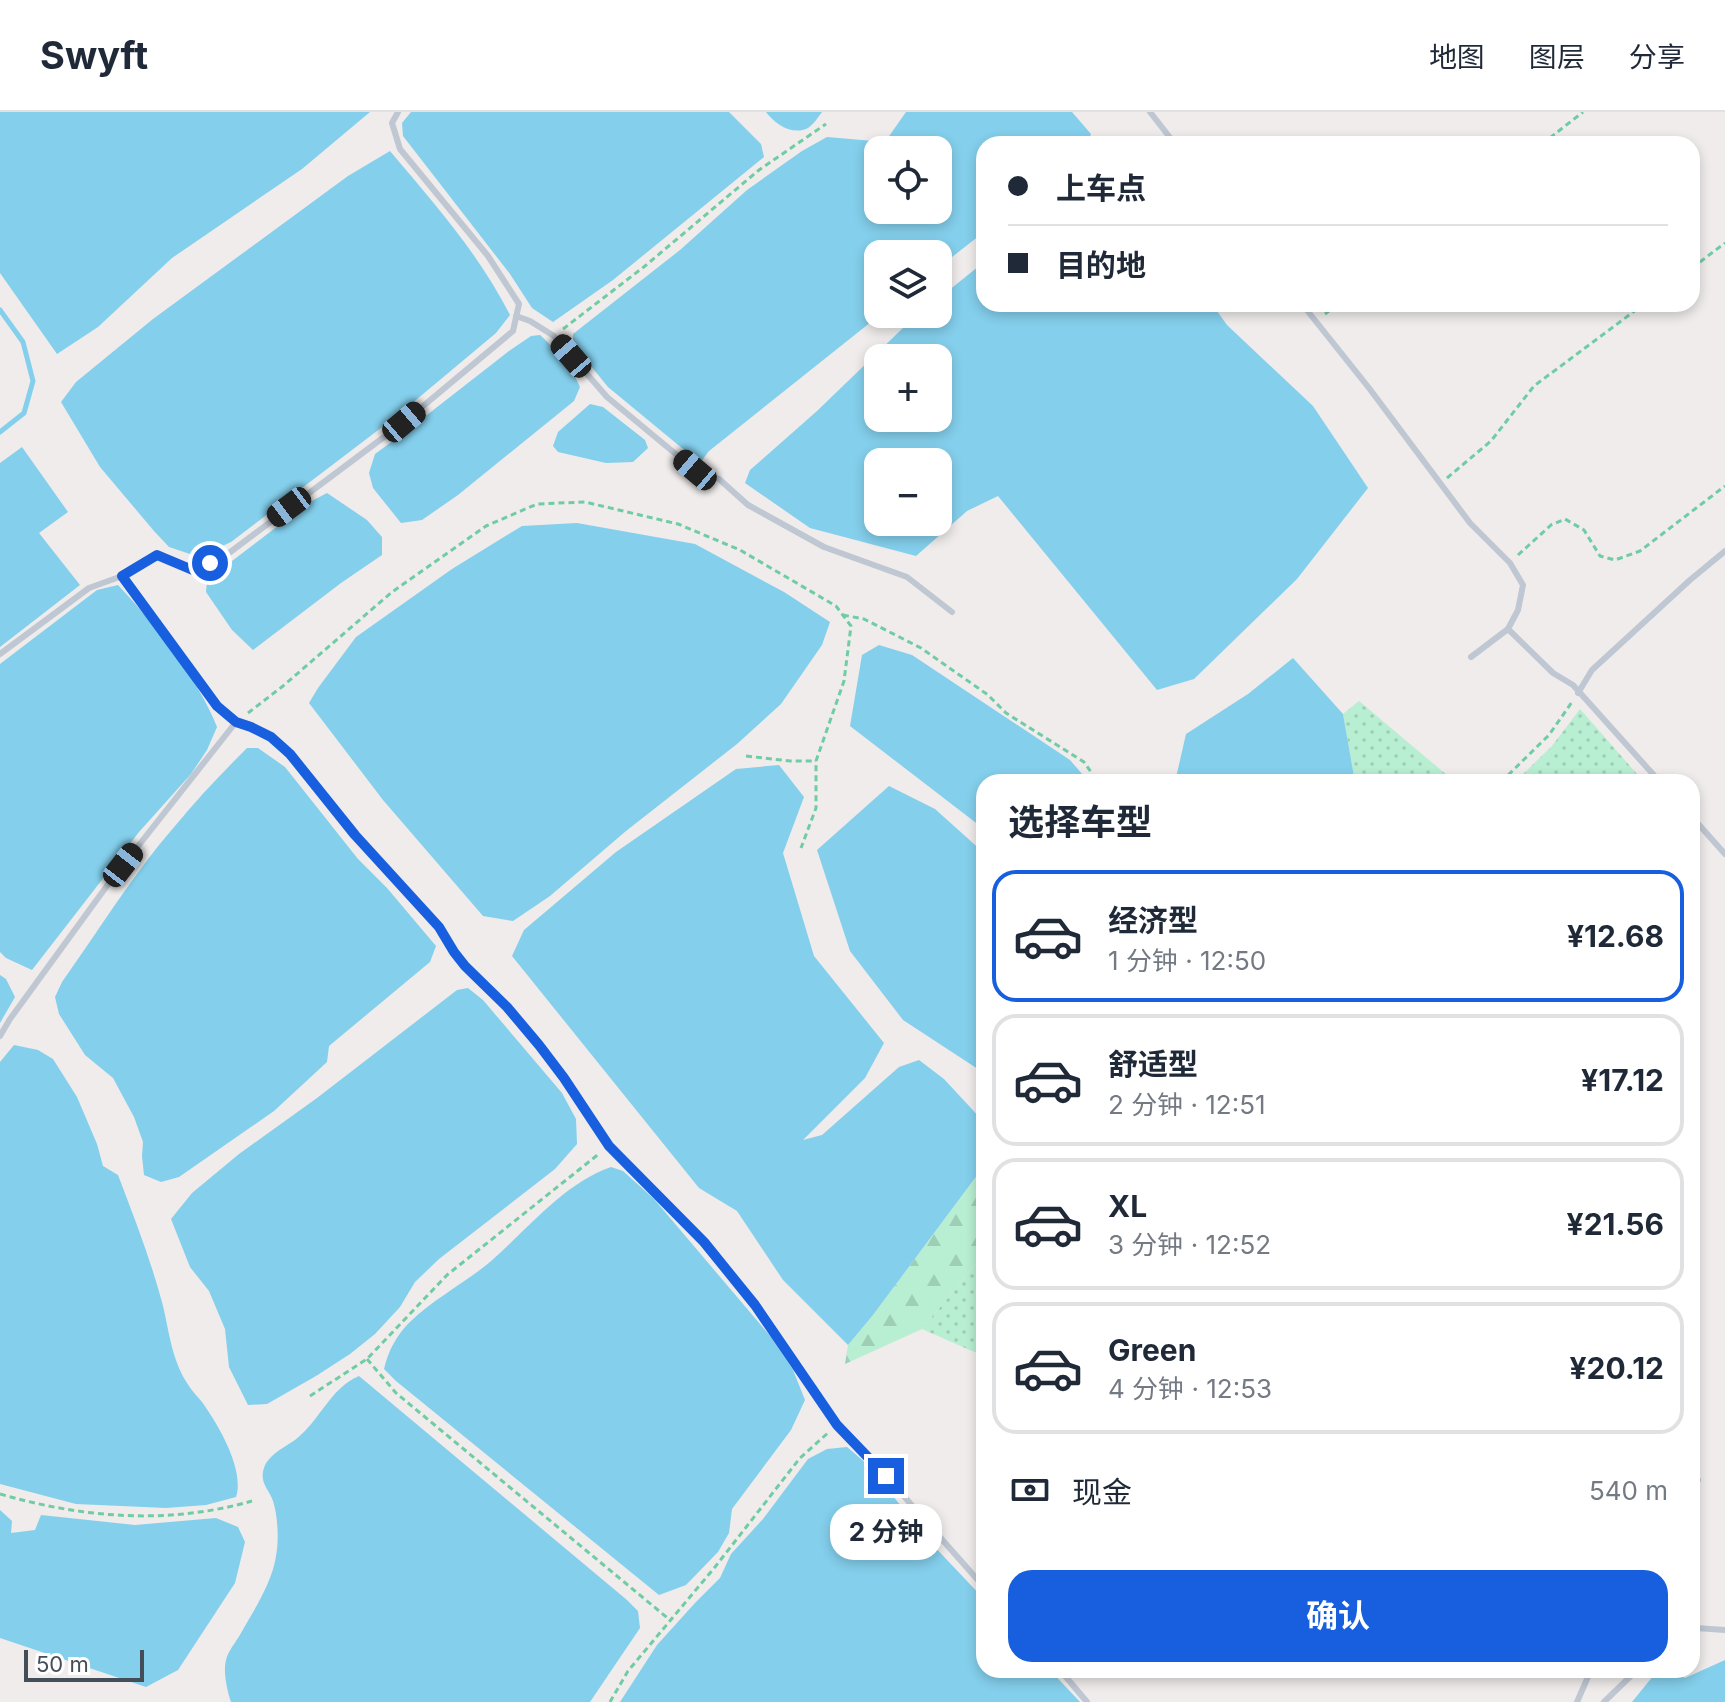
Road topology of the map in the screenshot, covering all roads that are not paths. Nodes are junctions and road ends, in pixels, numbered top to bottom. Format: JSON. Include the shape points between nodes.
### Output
{"nodes":[{"id":1,"x":398,"y":112,"type":"edge"},
{"id":2,"x":1150,"y":112,"type":"edge"},
{"id":3,"x":1169,"y":136,"type":"edge"},
{"id":4,"x":1309,"y":312,"type":"edge"},
{"id":5,"x":516,"y":316,"type":"junction"},
{"id":6,"x":1725,"y":551,"type":"edge"},
{"id":7,"x":122,"y":576,"type":"junction"},
{"id":8,"x":952,"y":612,"type":"dead end"},
{"id":9,"x":1508,"y":629,"type":"junction"},
{"id":10,"x":0,"y":654,"type":"edge"},
{"id":11,"x":1471,"y":657,"type":"dead end"},
{"id":12,"x":1578,"y":693,"type":"junction"},
{"id":13,"x":236,"y":722,"type":"junction"},
{"id":14,"x":1653,"y":774,"type":"edge"},
{"id":15,"x":1700,"y":826,"type":"edge"},
{"id":16,"x":1725,"y":854,"type":"edge"},
{"id":17,"x":0,"y":1036,"type":"edge"},
{"id":18,"x":976,"y":1578,"type":"edge"},
{"id":19,"x":1700,"y":1628,"type":"edge"},
{"id":20,"x":1725,"y":1630,"type":"edge"},
{"id":21,"x":1067,"y":1678,"type":"edge"},
{"id":22,"x":1588,"y":1678,"type":"edge"},
{"id":23,"x":1629,"y":1678,"type":"edge"},
{"id":24,"x":1087,"y":1702,"type":"edge"},
{"id":25,"x":1577,"y":1702,"type":"edge"},
{"id":26,"x":1604,"y":1702,"type":"edge"}],
"edges":[{"from":1,"to":5,"type":"lane","via":[[392,123],[400,149],[488,256],[519,304]]},
{"from":2,"to":3,"type":"lane"},
{"from":4,"to":9,"type":"lane","via":[[1470,523],[1510,563],[1523,585]]},
{"from":5,"to":7,"type":"lane","via":[[513,331],[404,422],[225,556],[195,571],[157,555]]},
{"from":5,"to":8,"type":"lane","via":[[554,336],[607,397],[695,470],[719,479],[748,505],[824,547],[907,577]]},
{"from":6,"to":12,"type":"lane","via":[[1592,670]]},
{"from":7,"to":10,"type":"lane","via":[[89,588]]},
{"from":7,"to":13,"type":"lane","via":[[217,706]]},
{"from":9,"to":11,"type":"lane"},
{"from":9,"to":12,"type":"lane"},
{"from":12,"to":14,"type":"lane"},
{"from":13,"to":17,"type":"lane","via":[[109,883]]},
{"from":13,"to":18,"type":"lane","via":[[271,737],[290,754],[439,927],[465,966],[539,1045],[609,1146],[704,1242],[755,1305],[837,1425]]},
{"from":15,"to":16,"type":"lane"},
{"from":19,"to":20,"type":"lane"},
{"from":21,"to":24,"type":"lane"},
{"from":22,"to":25,"type":"lane"},
{"from":23,"to":26,"type":"lane"}]}
